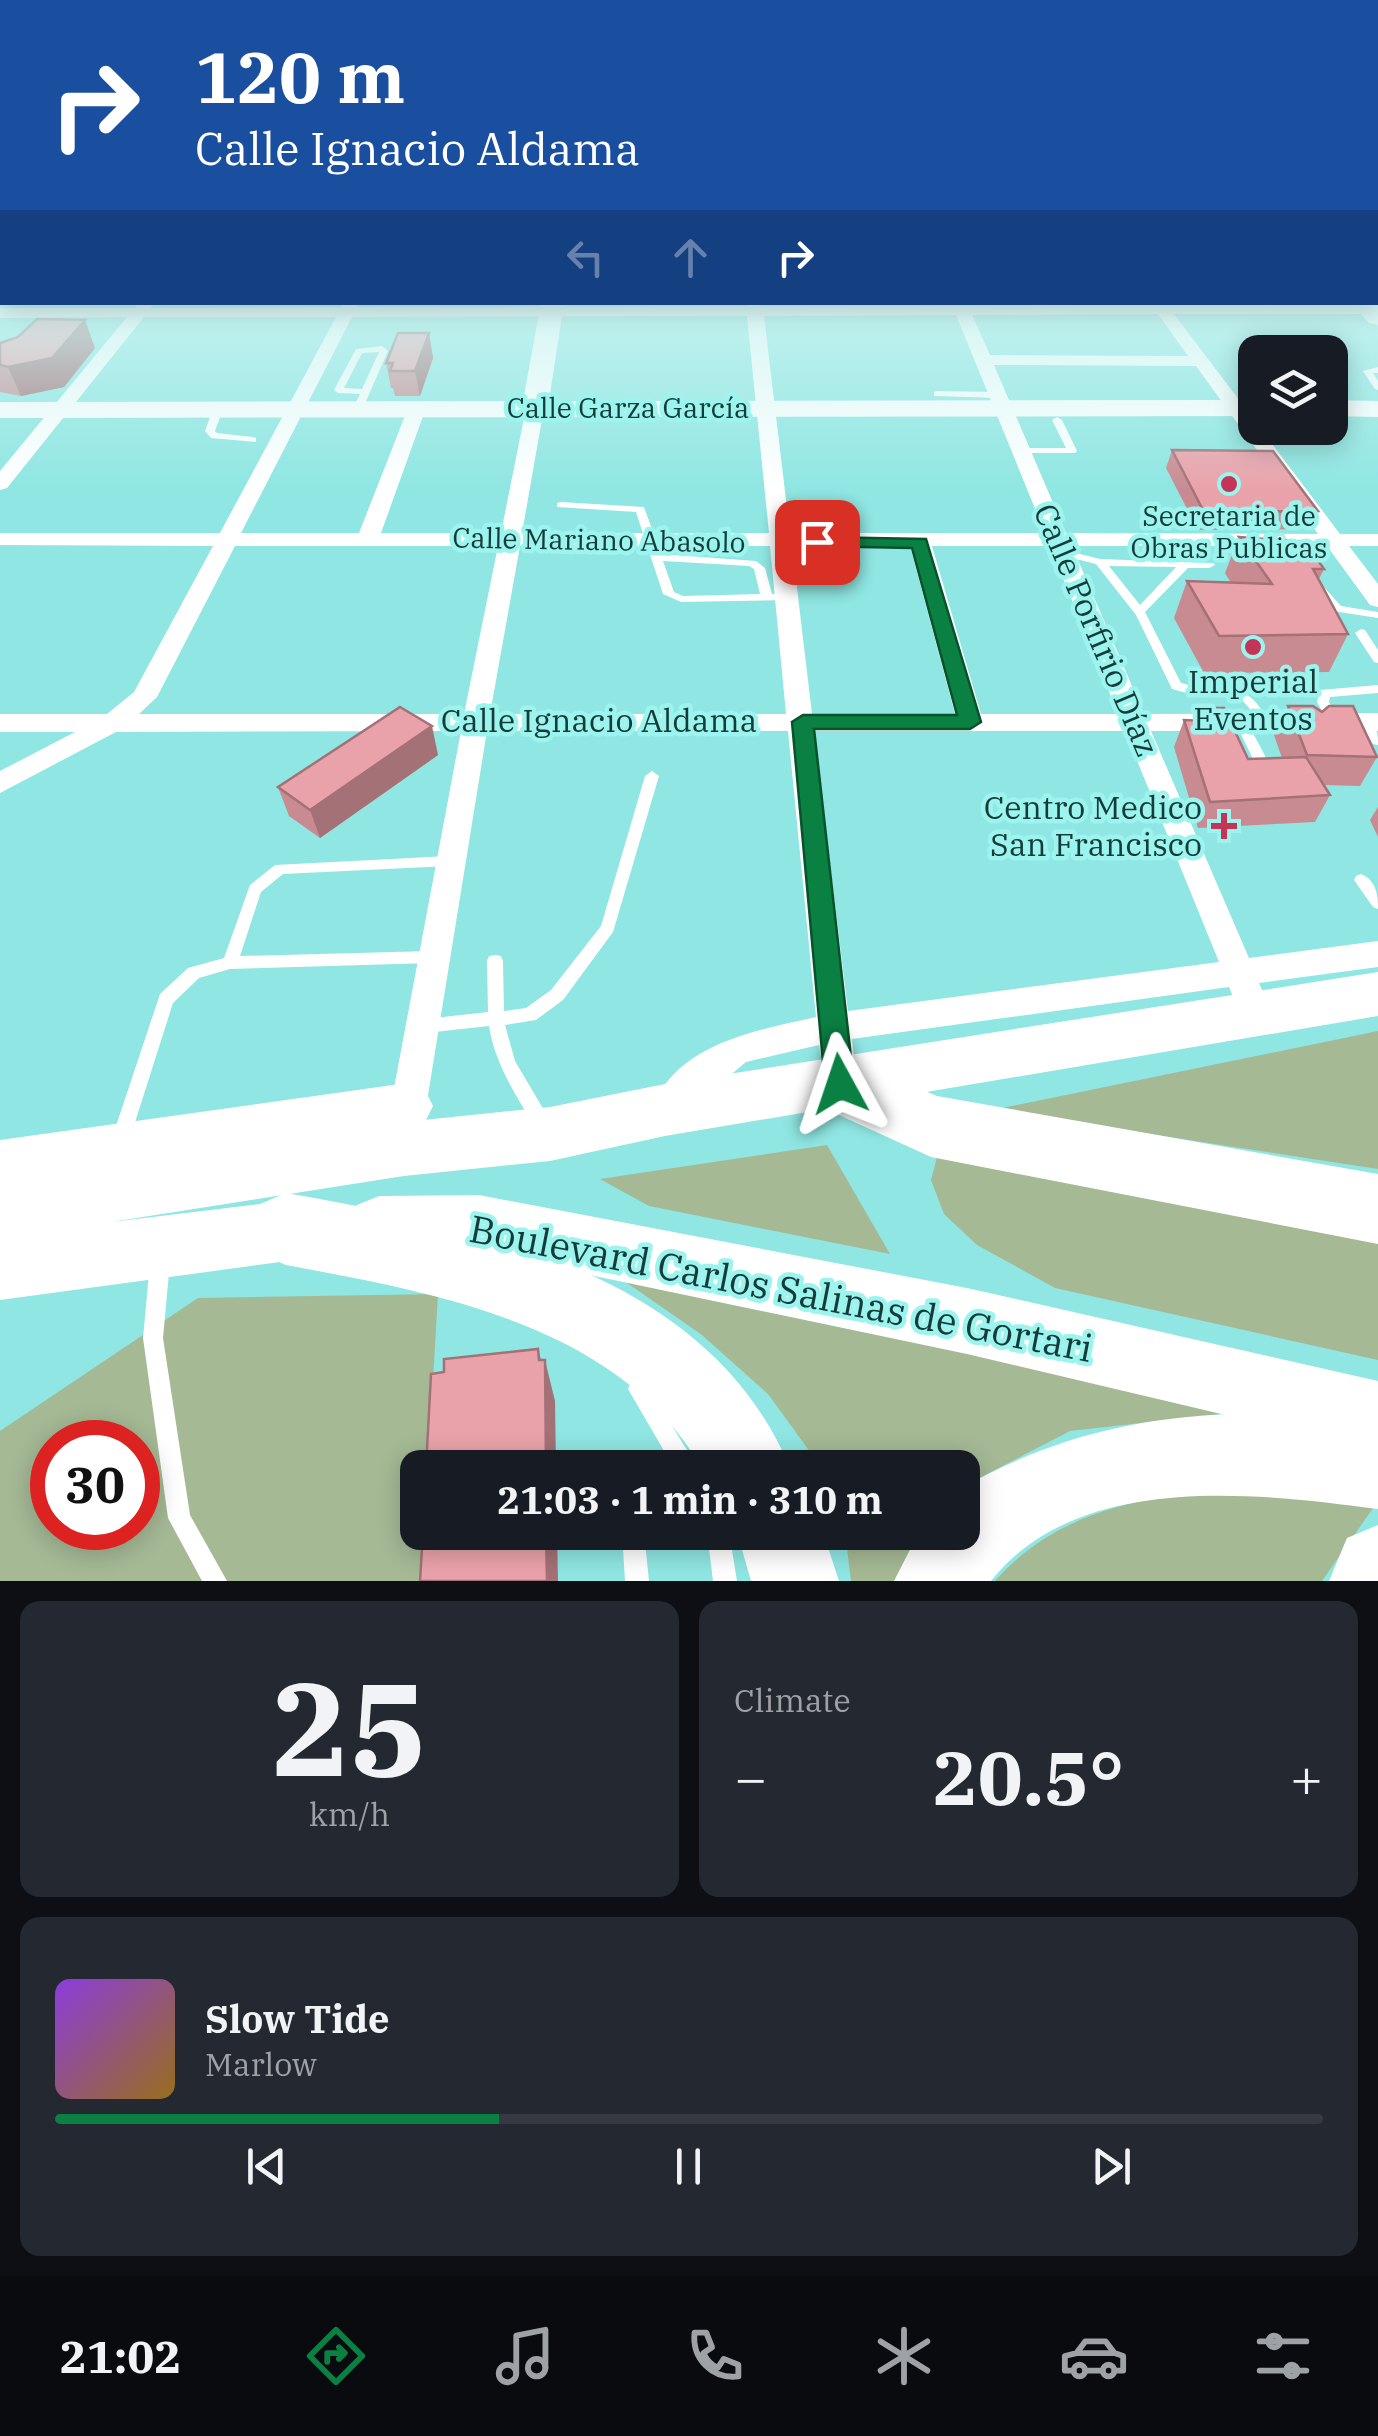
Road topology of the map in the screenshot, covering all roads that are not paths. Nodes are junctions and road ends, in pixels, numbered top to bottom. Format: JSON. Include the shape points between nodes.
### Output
{"nodes":[{"id":1,"x":115,"y":343,"type":"edge"},
{"id":2,"x":331,"y":343,"type":"edge"},
{"id":3,"x":546,"y":343,"type":"edge"},
{"id":4,"x":759,"y":343,"type":"edge"},
{"id":5,"x":976,"y":343,"type":"edge"},
{"id":6,"x":1185,"y":343,"type":"edge"},
{"id":7,"x":324,"y":357,"type":"junction"},
{"id":8,"x":356,"y":357,"type":"junction"},
{"id":9,"x":984,"y":360,"type":"junction"},
{"id":10,"x":1198,"y":361,"type":"junction"},
{"id":11,"x":1378,"y":370,"type":"edge"},
{"id":12,"x":1378,"y":387,"type":"edge"},
{"id":13,"x":937,"y":394,"type":"dead end"},
{"id":14,"x":361,"y":400,"type":"junction"},
{"id":15,"x":1238,"y":401,"type":"edge"},
{"id":16,"x":1002,"y":402,"type":"junction"},
{"id":17,"x":297,"y":408,"type":"junction"},
{"id":18,"x":417,"y":408,"type":"junction"},
{"id":19,"x":535,"y":408,"type":"junction"},
{"id":20,"x":767,"y":408,"type":"junction"},
{"id":21,"x":1238,"y":408,"type":"edge"},
{"id":22,"x":1348,"y":408,"type":"edge"},
{"id":23,"x":218,"y":409,"type":"junction"},
{"id":24,"x":1378,"y":409,"type":"edge"},
{"id":25,"x":0,"y":410,"type":"edge"},
{"id":26,"x":60,"y":410,"type":"junction"},
{"id":27,"x":1056,"y":420,"type":"dead end"},
{"id":28,"x":253,"y":440,"type":"dead end"},
{"id":29,"x":1270,"y":445,"type":"edge"},
{"id":30,"x":1022,"y":451,"type":"junction"},
{"id":31,"x":0,"y":484,"type":"edge"},
{"id":32,"x":561,"y":505,"type":"dead end"},
{"id":33,"x":228,"y":538,"type":"junction"},
{"id":34,"x":368,"y":538,"type":"junction"},
{"id":35,"x":0,"y":539,"type":"edge"},
{"id":36,"x":509,"y":539,"type":"junction"},
{"id":37,"x":1378,"y":540,"type":"edge"},
{"id":38,"x":1311,"y":541,"type":"junction"},
{"id":39,"x":1334,"y":541,"type":"junction"},
{"id":40,"x":782,"y":542,"type":"junction"},
{"id":41,"x":920,"y":543,"type":"junction"},
{"id":42,"x":1061,"y":547,"type":"junction"},
{"id":43,"x":656,"y":549,"type":"junction"},
{"id":44,"x":1100,"y":562,"type":"junction"},
{"id":45,"x":1209,"y":564,"type":"dead end"},
{"id":46,"x":1184,"y":565,"type":"junction"},
{"id":47,"x":1288,"y":568,"type":"edge"},
{"id":48,"x":1303,"y":568,"type":"junction"},
{"id":49,"x":778,"y":598,"type":"junction"},
{"id":50,"x":1378,"y":600,"type":"edge"},
{"id":51,"x":1139,"y":612,"type":"junction"},
{"id":52,"x":1378,"y":615,"type":"edge"},
{"id":53,"x":1360,"y":633,"type":"dead end"},
{"id":54,"x":1378,"y":659,"type":"edge"},
{"id":55,"x":1378,"y":689,"type":"edge"},
{"id":56,"x":115,"y":721,"type":"junction"},
{"id":57,"x":474,"y":721,"type":"junction"},
{"id":58,"x":1134,"y":721,"type":"junction"},
{"id":59,"x":0,"y":722,"type":"edge"},
{"id":60,"x":803,"y":722,"type":"junction"},
{"id":61,"x":970,"y":722,"type":"junction"},
{"id":62,"x":1252,"y":722,"type":"junction"},
{"id":63,"x":1336,"y":722,"type":"junction"},
{"id":64,"x":1374,"y":729,"type":"edge"},
{"id":65,"x":1263,"y":765,"type":"edge"},
{"id":66,"x":652,"y":776,"type":"dead end"},
{"id":67,"x":0,"y":783,"type":"edge"},
{"id":68,"x":449,"y":861,"type":"junction"},
{"id":69,"x":1361,"y":880,"type":"dead end"},
{"id":70,"x":1378,"y":903,"type":"edge"},
{"id":71,"x":1378,"y":954,"type":"edge"},
{"id":72,"x":431,"y":957,"type":"junction"},
{"id":73,"x":495,"y":961,"type":"dead end"},
{"id":74,"x":230,"y":963,"type":"junction"},
{"id":75,"x":1247,"y":992,"type":"junction"},
{"id":76,"x":1378,"y":994,"type":"edge"},
{"id":77,"x":494,"y":1019,"type":"junction"},
{"id":78,"x":420,"y":1027,"type":"junction"},
{"id":79,"x":837,"y":1055,"type":"junction"},
{"id":80,"x":406,"y":1128,"type":"junction"},
{"id":81,"x":550,"y":1134,"type":"junction"},
{"id":82,"x":118,"y":1148,"type":"junction"},
{"id":83,"x":0,"y":1165,"type":"edge"},
{"id":84,"x":1378,"y":1209,"type":"edge"},
{"id":85,"x":0,"y":1210,"type":"edge"},
{"id":86,"x":286,"y":1229,"type":"junction"},
{"id":87,"x":161,"y":1246,"type":"junction"},
{"id":88,"x":0,"y":1268,"type":"edge"},
{"id":89,"x":605,"y":1344,"type":"junction"},
{"id":90,"x":1378,"y":1416,"type":"edge"},
{"id":91,"x":674,"y":1450,"type":"edge"},
{"id":92,"x":736,"y":1450,"type":"edge"},
{"id":93,"x":1378,"y":1468,"type":"edge"},
{"id":94,"x":634,"y":1550,"type":"edge"},
{"id":95,"x":722,"y":1550,"type":"edge"},
{"id":96,"x":786,"y":1550,"type":"edge"},
{"id":97,"x":1378,"y":1569,"type":"edge"},
{"id":98,"x":216,"y":1581,"type":"edge"},
{"id":99,"x":637,"y":1581,"type":"edge"},
{"id":100,"x":725,"y":1581,"type":"edge"},
{"id":101,"x":795,"y":1581,"type":"edge"},
{"id":102,"x":938,"y":1581,"type":"edge"},
{"id":103,"x":1373,"y":1581,"type":"edge"}],
"edges":[{"from":1,"to":26,"type":"street"},
{"from":2,"to":7,"type":"street"},
{"from":3,"to":19,"type":"street"},
{"from":4,"to":20,"type":"street"},
{"from":5,"to":9,"type":"street","name":"Calle Porfirio Díaz"},
{"from":6,"to":10,"type":"street"},
{"from":7,"to":8,"type":"lane"},
{"from":7,"to":17,"type":"street"},
{"from":8,"to":14,"type":"lane","via":[[338,391]]},
{"from":8,"to":14,"type":"lane","via":[[362,350],[384,351]]},
{"from":9,"to":10,"type":"street"},
{"from":9,"to":16,"type":"street","name":"Calle Porfirio Díaz"},
{"from":10,"to":15,"type":"street"},
{"from":11,"to":12,"type":"lane","via":[[1367,371]]},
{"from":13,"to":16,"type":"lane"},
{"from":14,"to":17,"type":"street","name":"Calle Garza García"},
{"from":14,"to":18,"type":"street","name":"Calle Garza García"},
{"from":16,"to":20,"type":"street","name":"Calle Garza García"},
{"from":16,"to":21,"type":"street","name":"Calle Garza García"},
{"from":16,"to":30,"type":"street","name":"Calle Porfirio Díaz"},
{"from":17,"to":23,"type":"street","name":"Calle Garza García"},
{"from":17,"to":33,"type":"street"},
{"from":18,"to":19,"type":"street","name":"Calle Garza García"},
{"from":18,"to":34,"type":"street"},
{"from":19,"to":20,"type":"street","name":"Calle Garza García"},
{"from":19,"to":36,"type":"street"},
{"from":20,"to":40,"type":"street"},
{"from":22,"to":24,"type":"street"},
{"from":23,"to":26,"type":"street","name":"Calle Garza García"},
{"from":23,"to":28,"type":"lane","via":[[214,436]]},
{"from":25,"to":26,"type":"street","name":"Calle Garza García"},
{"from":26,"to":31,"type":"street"},
{"from":27,"to":30,"type":"lane","via":[[1072,451]]},
{"from":29,"to":39,"type":"street"},
{"from":30,"to":42,"type":"street","name":"Calle Porfirio Díaz"},
{"from":32,"to":43,"type":"lane","via":[[632,505],[640,509]]},
{"from":33,"to":34,"type":"street","name":"Calle Mariano Abasolo"},
{"from":33,"to":35,"type":"street","name":"Calle Mariano Abasolo"},
{"from":33,"to":56,"type":"street","via":[[152,685]]},
{"from":34,"to":36,"type":"street","name":"Calle Mariano Abasolo"},
{"from":36,"to":43,"type":"street","name":"Calle Mariano Abasolo"},
{"from":36,"to":57,"type":"street"},
{"from":37,"to":39,"type":"street","name":"Calle Mariano Abasolo"},
{"from":38,"to":39,"type":"street","name":"Calle Mariano Abasolo"},
{"from":38,"to":42,"type":"street","name":"Calle Mariano Abasolo"},
{"from":38,"to":48,"type":"lane","via":[[1316,557]]},
{"from":39,"to":50,"type":"street"},
{"from":40,"to":41,"type":"street","name":"Calle Mariano Abasolo"},
{"from":40,"to":43,"type":"street","name":"Calle Mariano Abasolo"},
{"from":40,"to":49,"type":"street"},
{"from":41,"to":42,"type":"street","name":"Calle Mariano Abasolo"},
{"from":41,"to":61,"type":"street"},
{"from":42,"to":44,"type":"lane"},
{"from":42,"to":58,"type":"street","name":"Calle Porfirio Díaz"},
{"from":43,"to":49,"type":"lane","via":[[752,563]]},
{"from":43,"to":49,"type":"lane","via":[[669,594],[681,599]]},
{"from":44,"to":46,"type":"lane"},
{"from":44,"to":51,"type":"lane"},
{"from":45,"to":46,"type":"lane"},
{"from":46,"to":51,"type":"lane"},
{"from":47,"to":48,"type":"lane"},
{"from":48,"to":52,"type":"lane","via":[[1337,609]]},
{"from":49,"to":60,"type":"street"},
{"from":51,"to":62,"type":"lane","via":[[1176,686],[1244,694],[1254,700]]},
{"from":53,"to":54,"type":"lane"},
{"from":55,"to":63,"type":"lane","via":[[1324,693]]},
{"from":56,"to":57,"type":"street","name":"Calle Ignacio Aldama"},
{"from":56,"to":59,"type":"street","name":"Calle Ignacio Aldama"},
{"from":56,"to":67,"type":"street"},
{"from":57,"to":60,"type":"street","name":"Calle Ignacio Aldama"},
{"from":57,"to":68,"type":"street"},
{"from":58,"to":61,"type":"street","name":"Calle Ignacio Aldama"},
{"from":58,"to":62,"type":"street","name":"Calle Ignacio Aldama"},
{"from":58,"to":75,"type":"street","name":"Calle Porfirio Díaz"},
{"from":60,"to":61,"type":"street","name":"Calle Ignacio Aldama"},
{"from":60,"to":79,"type":"street"},
{"from":62,"to":63,"type":"street","name":"Calle Ignacio Aldama"},
{"from":62,"to":65,"type":"lane"},
{"from":63,"to":64,"type":"street","name":"Calle Ignacio Aldama"},
{"from":66,"to":77,"type":"lane","via":[[615,909],[595,949],[548,1005]]},
{"from":68,"to":72,"type":"street"},
{"from":68,"to":74,"type":"lane","via":[[280,868],[255,889]]},
{"from":69,"to":70,"type":"lane"},
{"from":71,"to":75,"type":"street"},
{"from":72,"to":74,"type":"lane"},
{"from":72,"to":78,"type":"street"},
{"from":73,"to":77,"type":"lane"},
{"from":74,"to":82,"type":"lane","via":[[194,973],[166,999]]},
{"from":75,"to":76,"type":"main road"},
{"from":75,"to":79,"type":"main road"},
{"from":77,"to":78,"type":"lane"},
{"from":77,"to":81,"type":"lane","via":[[508,1069]]},
{"from":78,"to":80,"type":"street"},
{"from":79,"to":81,"type":"main road","via":[[665,1110]]},
{"from":79,"to":84,"type":"highway","via":[[931,1126]]},
{"from":80,"to":81,"type":"main road"},
{"from":80,"to":82,"type":"street"},
{"from":80,"to":85,"type":"main road"},
{"from":82,"to":83,"type":"street"},
{"from":86,"to":87,"type":"main road","name":"Boulevard Carlos Salinas de Gortari"},
{"from":86,"to":89,"type":"highway","via":[[389,1247]]},
{"from":86,"to":90,"type":"main road","name":"Boulevard Carlos Salinas de Gortari","via":[[434,1224],[542,1234],[967,1321]]},
{"from":87,"to":88,"type":"main road","name":"Boulevard Carlos Salinas de Gortari"},
{"from":87,"to":98,"type":"lane","via":[[153,1338],[179,1518]]},
{"from":89,"to":91,"type":"lane"},
{"from":89,"to":92,"type":"highway","via":[[656,1356],[699,1394]]},
{"from":93,"to":102,"type":"highway","via":[[1236,1456],[1135,1462],[1080,1476],[993,1518]]},
{"from":94,"to":99,"type":"lane"},
{"from":95,"to":100,"type":"lane"},
{"from":96,"to":101,"type":"highway"},
{"from":97,"to":103,"type":"highway"}]}
